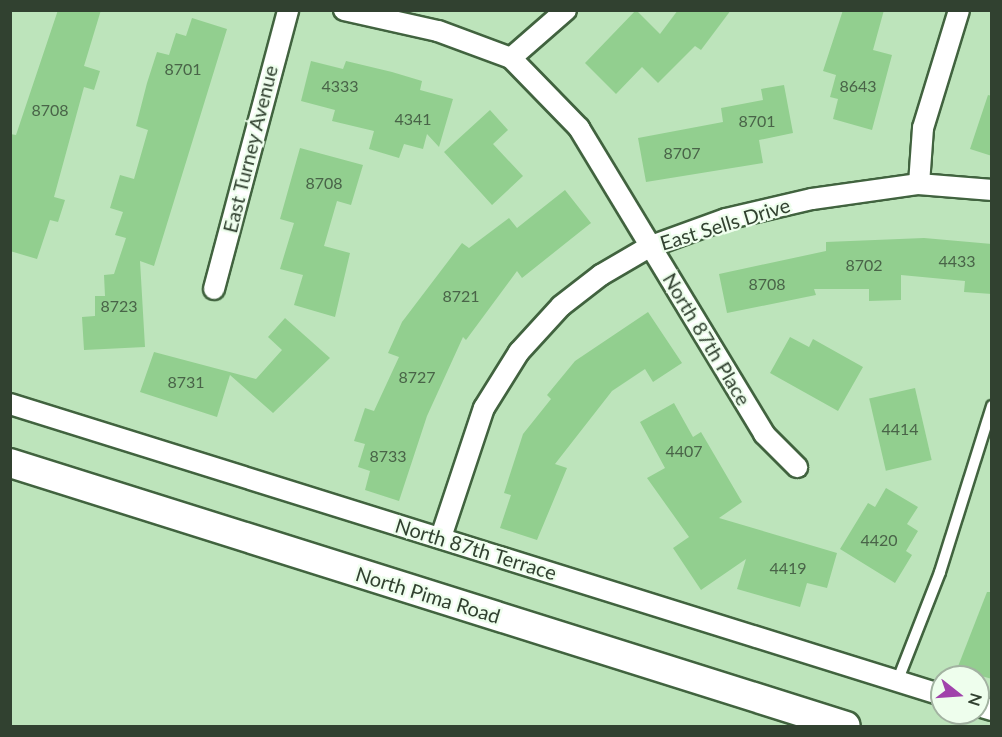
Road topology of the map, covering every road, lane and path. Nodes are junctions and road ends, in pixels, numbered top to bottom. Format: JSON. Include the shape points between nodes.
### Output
{"nodes":[{"id":1,"x":288,"y":10,"type":"edge"},
{"id":2,"x":344,"y":10,"type":"edge"},
{"id":3,"x":566,"y":10,"type":"edge"},
{"id":4,"x":959,"y":10,"type":"edge"},
{"id":5,"x":511,"y":58,"type":"junction"},
{"id":6,"x":919,"y":184,"type":"junction"},
{"id":7,"x":992,"y":190,"type":"edge"},
{"id":8,"x":649,"y":247,"type":"junction"},
{"id":9,"x":214,"y":289,"type":"dead end"},
{"id":10,"x":10,"y":404,"type":"edge"},
{"id":11,"x":992,"y":406,"type":"edge"},
{"id":12,"x":10,"y":464,"type":"edge"},
{"id":13,"x":797,"y":467,"type":"dead end"},
{"id":14,"x":441,"y":537,"type":"junction"},
{"id":15,"x":897,"y":682,"type":"junction"},
{"id":16,"x":930,"y":692,"type":"edge"},
{"id":17,"x":846,"y":726,"type":"edge"}],
"edges":[{"from":1,"to":9,"type":"street","name":"East Turney Avenue"},
{"from":2,"to":5,"type":"street","name":"North 87th Place","via":[[438,31]]},
{"from":3,"to":5,"type":"street"},
{"from":4,"to":6,"type":"street","via":[[923,128]]},
{"from":5,"to":8,"type":"street","name":"North 87th Place","via":[[579,128]]},
{"from":6,"to":7,"type":"street","name":"East Sells Drive"},
{"from":6,"to":8,"type":"street","name":"East Sells Drive","via":[[812,199],[726,219]]},
{"from":8,"to":13,"type":"street","name":"North 87th Place","via":[[764,434]]},
{"from":8,"to":14,"type":"street","name":"East Sells Drive","via":[[561,306],[519,352],[484,408]]},
{"from":10,"to":14,"type":"street","name":"North 87th Terrace"},
{"from":11,"to":15,"type":"lane","via":[[940,572]]},
{"from":12,"to":17,"type":"main road","name":"North Pima Road"},
{"from":14,"to":15,"type":"street","name":"North 87th Terrace"},
{"from":15,"to":16,"type":"street","name":"North 87th Terrace"}]}
